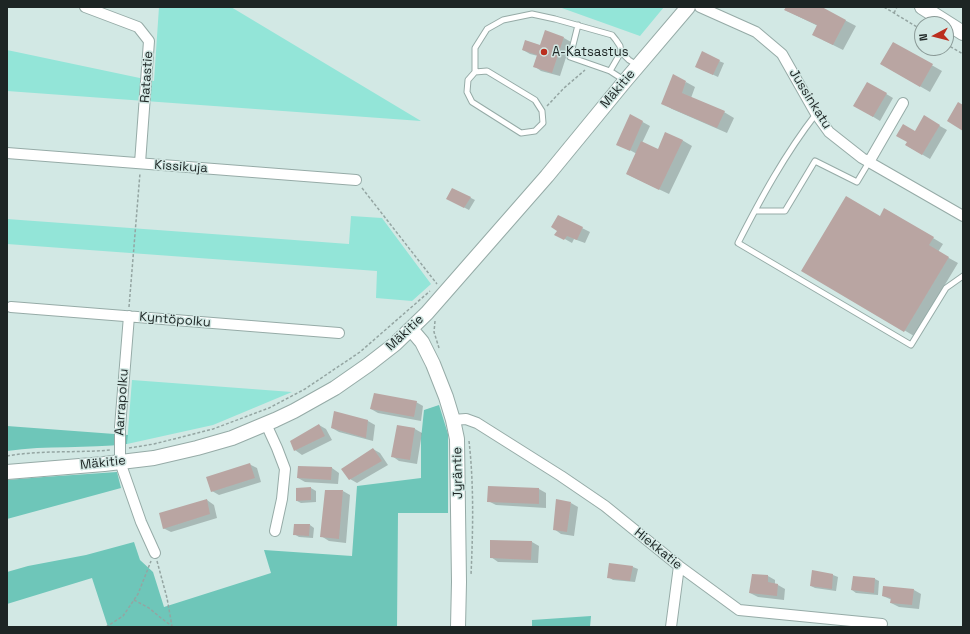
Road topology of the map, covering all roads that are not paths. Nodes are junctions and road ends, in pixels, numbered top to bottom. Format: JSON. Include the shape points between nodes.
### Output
{"nodes":[{"id":1,"x":85,"y":7,"type":"edge"},
{"id":2,"x":688,"y":7,"type":"edge"},
{"id":3,"x":700,"y":7,"type":"edge"},
{"id":4,"x":922,"y":7,"type":"edge"},
{"id":5,"x":578,"y":25,"type":"junction"},
{"id":6,"x":963,"y":33,"type":"edge"},
{"id":7,"x":621,"y":52,"type":"junction"},
{"id":8,"x":638,"y":66,"type":"junction"},
{"id":9,"x":610,"y":71,"type":"junction"},
{"id":10,"x":475,"y":72,"type":"junction"},
{"id":11,"x":625,"y":81,"type":"junction"},
{"id":12,"x":903,"y":103,"type":"dead end"},
{"id":13,"x":816,"y":114,"type":"junction"},
{"id":14,"x":7,"y":153,"type":"edge"},
{"id":15,"x":869,"y":162,"type":"junction"},
{"id":16,"x":140,"y":164,"type":"junction"},
{"id":17,"x":356,"y":180,"type":"road end"},
{"id":18,"x":754,"y":211,"type":"junction"},
{"id":19,"x":963,"y":216,"type":"edge"},
{"id":20,"x":963,"y":276,"type":"edge"},
{"id":21,"x":11,"y":307,"type":"dead end"},
{"id":22,"x":129,"y":316,"type":"junction"},
{"id":23,"x":411,"y":329,"type":"junction"},
{"id":24,"x":339,"y":333,"type":"dead end"},
{"id":25,"x":453,"y":420,"type":"junction"},
{"id":26,"x":266,"y":424,"type":"junction"},
{"id":27,"x":120,"y":456,"type":"junction"},
{"id":28,"x":7,"y":472,"type":"edge"},
{"id":29,"x":275,"y":531,"type":"dead end"},
{"id":30,"x":155,"y":553,"type":"road end"},
{"id":31,"x":679,"y":566,"type":"junction"},
{"id":32,"x":882,"y":624,"type":"dead end"},
{"id":33,"x":458,"y":627,"type":"edge"},
{"id":34,"x":671,"y":627,"type":"edge"}],
"edges":[{"from":1,"to":16,"type":"street","name":"Ratastie","via":[[138,27],[149,41]]},
{"from":2,"to":8,"type":"street","name":"Mäkitie"},
{"from":3,"to":13,"type":"street","name":"Jussinkatu","via":[[756,32],[782,54]]},
{"from":4,"to":6,"type":"street"},
{"from":5,"to":7,"type":"lane","via":[[612,35]]},
{"from":5,"to":9,"type":"lane","via":[[570,57]]},
{"from":5,"to":10,"type":"lane","via":[[532,14],[503,20],[487,29],[475,48]]},
{"from":7,"to":8,"type":"lane"},
{"from":7,"to":9,"type":"lane"},
{"from":8,"to":11,"type":"street","name":"Mäkitie"},
{"from":9,"to":11,"type":"lane"},
{"from":10,"to":10,"type":"lane","via":[[468,80],[466,92],[472,102],[521,133],[536,131],[543,123],[542,111],[535,100],[487,71]]},
{"from":11,"to":23,"type":"street","name":"Mäkitie","via":[[547,176]]},
{"from":12,"to":15,"type":"street"},
{"from":13,"to":15,"type":"street","name":"Jussinkatu","via":[[829,132]]},
{"from":13,"to":18,"type":"lane","via":[[794,143]]},
{"from":14,"to":16,"type":"street","name":"Kissikuja"},
{"from":15,"to":18,"type":"lane","via":[[857,182],[815,161],[785,211]]},
{"from":15,"to":19,"type":"street","name":"Jussinkatu"},
{"from":16,"to":17,"type":"street","name":"Kissikuja"},
{"from":18,"to":20,"type":"lane","via":[[738,243],[911,345],[946,288]]},
{"from":21,"to":22,"type":"street","name":"Kyntöpolku"},
{"from":22,"to":24,"type":"street","name":"Kyntöpolku"},
{"from":22,"to":27,"type":"street","name":"Aarrapolku"},
{"from":23,"to":25,"type":"street","name":"Jyräntie","via":[[422,342],[433,364]]},
{"from":23,"to":26,"type":"street","name":"Mäkitie","via":[[368,365],[335,388]]},
{"from":25,"to":31,"type":"street","name":"Hiekkatie","via":[[466,419],[477,423],[561,476],[605,506]]},
{"from":25,"to":33,"type":"street","name":"Jyräntie","via":[[457,439]]},
{"from":26,"to":27,"type":"street","name":"Mäkitie","via":[[232,438],[154,458]]},
{"from":26,"to":29,"type":"street","via":[[285,469]]},
{"from":27,"to":28,"type":"street","name":"Mäkitie"},
{"from":27,"to":30,"type":"street","name":"Aarrapolku","via":[[141,522]]},
{"from":31,"to":32,"type":"street","name":"Hiekkatie","via":[[738,610]]},
{"from":31,"to":34,"type":"street"}]}
